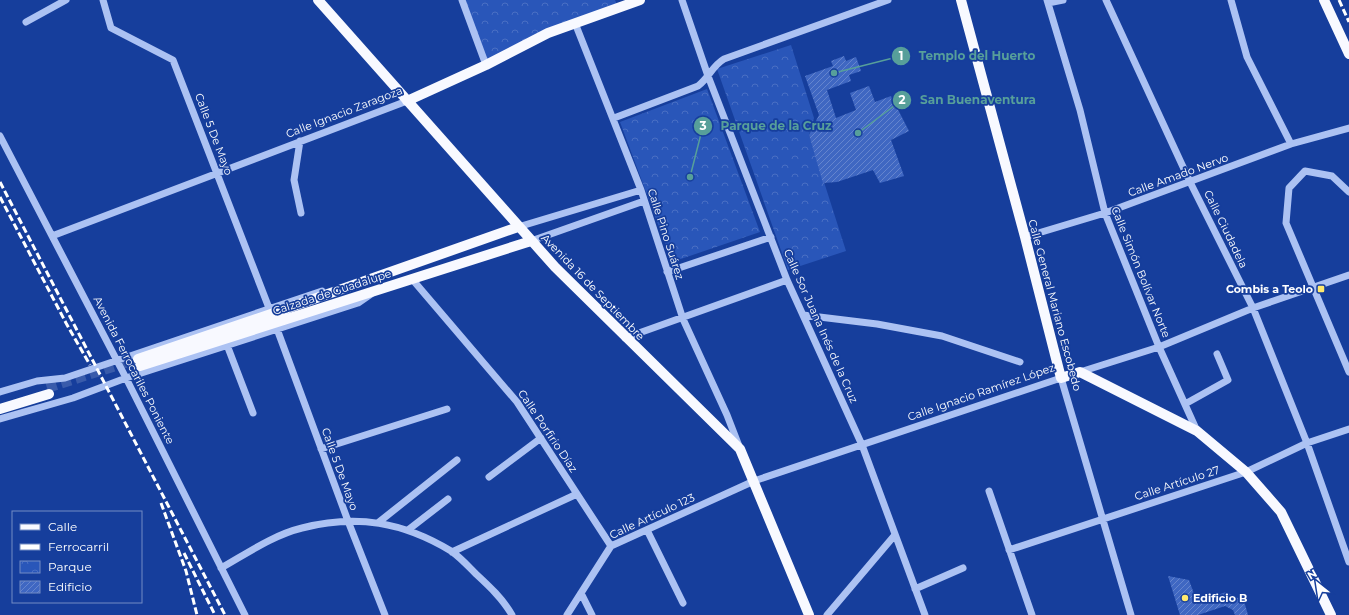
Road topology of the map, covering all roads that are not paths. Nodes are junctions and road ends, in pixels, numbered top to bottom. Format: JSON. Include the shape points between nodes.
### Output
{"nodes":[{"id":1,"x":66,"y":0,"type":"edge"},
{"id":2,"x":102,"y":0,"type":"edge"},
{"id":3,"x":318,"y":0,"type":"edge"},
{"id":4,"x":462,"y":0,"type":"edge"},
{"id":5,"x":640,"y":0,"type":"edge"},
{"id":6,"x":682,"y":0,"type":"edge"},
{"id":7,"x":888,"y":0,"type":"edge"},
{"id":8,"x":961,"y":0,"type":"edge"},
{"id":9,"x":1063,"y":0,"type":"edge"},
{"id":10,"x":1106,"y":0,"type":"edge"},
{"id":11,"x":1231,"y":0,"type":"edge"},
{"id":12,"x":1324,"y":0,"type":"edge"},
{"id":13,"x":1048,"y":2,"type":"edge"},
{"id":14,"x":616,"y":4,"type":"edge"},
{"id":15,"x":26,"y":22,"type":"dead end"},
{"id":16,"x":575,"y":23,"type":"junction"},
{"id":17,"x":1349,"y":54,"type":"edge"},
{"id":18,"x":486,"y":65,"type":"junction"},
{"id":19,"x":708,"y":76,"type":"junction"},
{"id":20,"x":407,"y":101,"type":"junction"},
{"id":21,"x":614,"y":118,"type":"junction"},
{"id":22,"x":1349,"y":128,"type":"edge"},
{"id":23,"x":0,"y":136,"type":"edge"},
{"id":24,"x":300,"y":141,"type":"junction"},
{"id":25,"x":1291,"y":144,"type":"junction"},
{"id":26,"x":217,"y":173,"type":"junction"},
{"id":27,"x":1190,"y":182,"type":"junction"},
{"id":28,"x":641,"y":190,"type":"junction"},
{"id":29,"x":1349,"y":192,"type":"edge"},
{"id":30,"x":644,"y":201,"type":"junction"},
{"id":31,"x":301,"y":213,"type":"dead end"},
{"id":32,"x":1105,"y":213,"type":"junction"},
{"id":33,"x":518,"y":227,"type":"junction"},
{"id":34,"x":52,"y":236,"type":"junction"},
{"id":35,"x":771,"y":237,"type":"junction"},
{"id":36,"x":1025,"y":237,"type":"junction"},
{"id":37,"x":531,"y":241,"type":"junction"},
{"id":38,"x":666,"y":272,"type":"junction"},
{"id":39,"x":1349,"y":275,"type":"edge"},
{"id":40,"x":412,"y":279,"type":"junction"},
{"id":41,"x":367,"y":280,"type":"junction"},
{"id":42,"x":787,"y":280,"type":"junction"},
{"id":43,"x":1314,"y":288,"type":"junction"},
{"id":44,"x":374,"y":291,"type":"junction"},
{"id":45,"x":269,"y":308,"type":"junction"},
{"id":46,"x":1253,"y":308,"type":"junction"},
{"id":47,"x":803,"y":315,"type":"junction"},
{"id":48,"x":683,"y":319,"type":"junction"},
{"id":49,"x":277,"y":329,"type":"junction"},
{"id":50,"x":626,"y":338,"type":"junction"},
{"id":51,"x":227,"y":345,"type":"junction"},
{"id":52,"x":1159,"y":347,"type":"junction"},
{"id":53,"x":1217,"y":354,"type":"dead end"},
{"id":54,"x":117,"y":361,"type":"junction"},
{"id":55,"x":1020,"y":362,"type":"dead end"},
{"id":56,"x":1080,"y":372,"type":"junction"},
{"id":57,"x":1349,"y":372,"type":"edge"},
{"id":58,"x":126,"y":378,"type":"junction"},
{"id":59,"x":1061,"y":378,"type":"junction"},
{"id":60,"x":0,"y":392,"type":"edge"},
{"id":61,"x":0,"y":402,"type":"edge"},
{"id":62,"x":1185,"y":404,"type":"junction"},
{"id":63,"x":0,"y":409,"type":"edge"},
{"id":64,"x":447,"y":410,"type":"dead end"},
{"id":65,"x":253,"y":413,"type":"dead end"},
{"id":66,"x":0,"y":419,"type":"edge"},
{"id":67,"x":1349,"y":429,"type":"edge"},
{"id":68,"x":1198,"y":431,"type":"junction"},
{"id":69,"x":541,"y":438,"type":"junction"},
{"id":70,"x":1307,"y":443,"type":"junction"},
{"id":71,"x":862,"y":446,"type":"junction"},
{"id":72,"x":321,"y":449,"type":"junction"},
{"id":73,"x":740,"y":449,"type":"junction"},
{"id":74,"x":457,"y":460,"type":"dead end"},
{"id":75,"x":1246,"y":472,"type":"junction"},
{"id":76,"x":489,"y":477,"type":"dead end"},
{"id":77,"x":754,"y":482,"type":"junction"},
{"id":78,"x":989,"y":491,"type":"dead end"},
{"id":79,"x":577,"y":494,"type":"junction"},
{"id":80,"x":448,"y":499,"type":"dead end"},
{"id":81,"x":1103,"y":518,"type":"junction"},
{"id":82,"x":348,"y":521,"type":"junction"},
{"id":83,"x":379,"y":522,"type":"junction"},
{"id":84,"x":408,"y":530,"type":"junction"},
{"id":85,"x":647,"y":530,"type":"junction"},
{"id":86,"x":894,"y":536,"type":"junction"},
{"id":87,"x":611,"y":546,"type":"junction"},
{"id":88,"x":1009,"y":550,"type":"junction"},
{"id":89,"x":452,"y":552,"type":"junction"},
{"id":90,"x":1349,"y":562,"type":"edge"},
{"id":91,"x":221,"y":568,"type":"junction"},
{"id":92,"x":964,"y":568,"type":"dead end"},
{"id":93,"x":915,"y":589,"type":"junction"},
{"id":94,"x":581,"y":593,"type":"junction"},
{"id":95,"x":683,"y":603,"type":"dead end"},
{"id":96,"x":245,"y":615,"type":"edge"},
{"id":97,"x":385,"y":615,"type":"edge"},
{"id":98,"x":512,"y":615,"type":"edge"},
{"id":99,"x":567,"y":615,"type":"edge"},
{"id":100,"x":592,"y":615,"type":"edge"},
{"id":101,"x":809,"y":615,"type":"edge"},
{"id":102,"x":827,"y":615,"type":"edge"},
{"id":103,"x":925,"y":615,"type":"edge"},
{"id":104,"x":1032,"y":615,"type":"edge"},
{"id":105,"x":1131,"y":615,"type":"edge"},
{"id":106,"x":1331,"y":615,"type":"edge"}],
"edges":[{"from":1,"to":15,"type":"street"},
{"from":2,"to":26,"type":"street","name":"Calle 5 De Mayo","via":[[112,28],[173,60]]},
{"from":3,"to":20,"type":"main road","name":"Avenida 16 de Septiembre"},
{"from":4,"to":18,"type":"street"},
{"from":5,"to":14,"type":"main road","name":"Calle Ignacio Zaragoza"},
{"from":6,"to":19,"type":"street","name":"Calle Sor Juana Inés de la Cruz"},
{"from":7,"to":19,"type":"street","via":[[724,59],[714,66]]},
{"from":8,"to":36,"type":"main road","name":"Calle General Mariano Escobedo"},
{"from":9,"to":13,"type":"street"},
{"from":10,"to":27,"type":"street","name":"Calle Ciudadela"},
{"from":11,"to":25,"type":"street","via":[[1248,56]]},
{"from":12,"to":17,"type":"main road"},
{"from":13,"to":32,"type":"street","name":"Calle Simón Bolívar Norte","via":[[1080,110]]},
{"from":14,"to":16,"type":"main road","name":"Calle Ignacio Zaragoza"},
{"from":16,"to":18,"type":"main road","name":"Calle Ignacio Zaragoza","via":[[548,33]]},
{"from":16,"to":21,"type":"street","name":"Calle Pino Suárez"},
{"from":18,"to":20,"type":"main road","name":"Calle Ignacio Zaragoza"},
{"from":19,"to":21,"type":"street","via":[[698,86]]},
{"from":19,"to":35,"type":"street","name":"Calle Sor Juana Inés de la Cruz"},
{"from":20,"to":24,"type":"street","name":"Calle Ignacio Zaragoza"},
{"from":20,"to":33,"type":"main road","name":"Avenida 16 de Septiembre"},
{"from":21,"to":28,"type":"street","name":"Calle Pino Suárez"},
{"from":22,"to":25,"type":"street","name":"Calle Amado Nervo"},
{"from":23,"to":34,"type":"street","name":"Avenida Ferrocariles Poniente"},
{"from":24,"to":26,"type":"street","name":"Calle Ignacio Zaragoza"},
{"from":24,"to":31,"type":"street","via":[[294,180]]},
{"from":25,"to":27,"type":"street","name":"Calle Amado Nervo"},
{"from":26,"to":34,"type":"street","name":"Calle Ignacio Zaragoza"},
{"from":26,"to":45,"type":"street","name":"Calle 5 De Mayo"},
{"from":27,"to":32,"type":"street","name":"Calle Amado Nervo"},
{"from":27,"to":46,"type":"street","name":"Calle Ciudadela"},
{"from":28,"to":30,"type":"street","name":"Calle Pino Suárez"},
{"from":28,"to":33,"type":"street"},
{"from":29,"to":43,"type":"street","via":[[1332,176],[1305,171],[1289,188],[1286,223]]},
{"from":30,"to":37,"type":"street"},
{"from":30,"to":38,"type":"street","name":"Calle Pino Suárez"},
{"from":32,"to":36,"type":"street","name":"Calle Amado Nervo"},
{"from":32,"to":52,"type":"street","name":"Calle Simón Bolívar Norte"},
{"from":33,"to":37,"type":"main road","name":"Avenida 16 de Septiembre"},
{"from":33,"to":41,"type":"main road","name":"Calzada de Guadalupe"},
{"from":34,"to":54,"type":"street","name":"Avenida Ferrocariles Poniente"},
{"from":35,"to":38,"type":"street"},
{"from":35,"to":42,"type":"street","name":"Calle Sor Juana Inés de la Cruz"},
{"from":36,"to":59,"type":"main road","name":"Calle General Mariano Escobedo"},
{"from":37,"to":40,"type":"main road","name":"Calzada de Guadalupe"},
{"from":37,"to":50,"type":"main road","name":"Avenida 16 de Septiembre"},
{"from":38,"to":48,"type":"street","name":"Calle Pino Suárez"},
{"from":39,"to":43,"type":"street","name":"Calle Ignacio Ramírez López"},
{"from":40,"to":44,"type":"main road","name":"Calzada de Guadalupe"},
{"from":40,"to":69,"type":"street","name":"Calle Porfirio Díaz","via":[[517,402]]},
{"from":41,"to":44,"type":"main road","name":"Calzada de Guadalupe","via":[[139,362]]},
{"from":41,"to":45,"type":"street","via":[[354,280]]},
{"from":42,"to":47,"type":"street","name":"Calle Sor Juana Inés de la Cruz"},
{"from":42,"to":48,"type":"street"},
{"from":43,"to":46,"type":"street","name":"Calle Ignacio Ramírez López"},
{"from":43,"to":57,"type":"street"},
{"from":44,"to":49,"type":"street","via":[[358,303]]},
{"from":45,"to":54,"type":"street"},
{"from":46,"to":52,"type":"street","name":"Calle Ignacio Ramírez López"},
{"from":46,"to":70,"type":"street","name":"Calle Ciudadela"},
{"from":47,"to":55,"type":"street","via":[[877,324],[942,336]]},
{"from":47,"to":71,"type":"street","name":"Calle Sor Juana Inés de la Cruz"},
{"from":48,"to":50,"type":"street"},
{"from":48,"to":73,"type":"street","name":"Calle Pino Suárez"},
{"from":49,"to":51,"type":"street"},
{"from":49,"to":72,"type":"street","name":"Calle 5 De Mayo"},
{"from":50,"to":73,"type":"main road","name":"Avenida 16 de Septiembre"},
{"from":51,"to":58,"type":"street"},
{"from":51,"to":65,"type":"street"},
{"from":52,"to":56,"type":"street","name":"Calle Ignacio Ramírez López"},
{"from":52,"to":62,"type":"street","name":"Calle Simón Bolívar Norte"},
{"from":53,"to":62,"type":"street","via":[[1228,380]]},
{"from":54,"to":58,"type":"street","name":"Avenida Ferrocariles Poniente"},
{"from":54,"to":60,"type":"street","via":[[65,378],[37,381]]},
{"from":56,"to":59,"type":"main road","name":"Calle Ignacio Ramírez López"},
{"from":56,"to":68,"type":"main road"},
{"from":58,"to":66,"type":"street","via":[[73,398]]},
{"from":58,"to":91,"type":"street","name":"Avenida Ferrocariles Poniente"},
{"from":59,"to":71,"type":"street","name":"Calle Ignacio Ramírez López"},
{"from":59,"to":81,"type":"street","name":"Calle General Mariano Escobedo"},
{"from":61,"to":63,"type":"main road","via":[[48,391]]},
{"from":62,"to":68,"type":"street","name":"Calle Simón Bolívar Norte"},
{"from":64,"to":72,"type":"street"},
{"from":67,"to":70,"type":"street","name":"Calle Artículo 27"},
{"from":68,"to":75,"type":"main road"},
{"from":69,"to":76,"type":"street"},
{"from":69,"to":79,"type":"street","name":"Calle Porfirio Díaz"},
{"from":70,"to":75,"type":"street","name":"Calle Artículo 27"},
{"from":70,"to":90,"type":"street","name":"Calle Ciudadela"},
{"from":71,"to":77,"type":"street","name":"Calle Ignacio Ramírez López"},
{"from":71,"to":86,"type":"street","name":"Calle Sor Juana Inés de la Cruz"},
{"from":72,"to":82,"type":"street","name":"Calle 5 De Mayo"},
{"from":73,"to":77,"type":"main road","name":"Avenida 16 de Septiembre"},
{"from":74,"to":83,"type":"street"},
{"from":75,"to":81,"type":"street","name":"Calle Artículo 27"},
{"from":75,"to":106,"type":"main road","via":[[1281,512]]},
{"from":77,"to":85,"type":"street","name":"Calle Artículo 123"},
{"from":77,"to":101,"type":"main road","name":"Avenida 16 de Septiembre"},
{"from":78,"to":88,"type":"street"},
{"from":79,"to":87,"type":"street","name":"Calle Porfirio Díaz"},
{"from":79,"to":89,"type":"street"},
{"from":80,"to":84,"type":"street"},
{"from":81,"to":88,"type":"street","name":"Calle Artículo 27"},
{"from":81,"to":105,"type":"street","name":"Calle General Mariano Escobedo"},
{"from":82,"to":83,"type":"street"},
{"from":82,"to":91,"type":"street","via":[[302,528],[266,542]]},
{"from":82,"to":97,"type":"street","name":"Calle 5 De Mayo"},
{"from":83,"to":84,"type":"street"},
{"from":84,"to":89,"type":"street"},
{"from":85,"to":87,"type":"street","name":"Calle Artículo 123"},
{"from":85,"to":95,"type":"street"},
{"from":86,"to":93,"type":"street","name":"Calle Sor Juana Inés de la Cruz"},
{"from":86,"to":102,"type":"street"},
{"from":87,"to":94,"type":"street","name":"Calle Artículo 123"},
{"from":88,"to":104,"type":"street"},
{"from":89,"to":98,"type":"street","via":[[484,581]]},
{"from":91,"to":96,"type":"street","name":"Avenida Ferrocariles Poniente"},
{"from":92,"to":93,"type":"street"},
{"from":93,"to":103,"type":"street","name":"Calle Sor Juana Inés de la Cruz"},
{"from":94,"to":99,"type":"street","name":"Calle Artículo 123"},
{"from":94,"to":100,"type":"street"}]}
